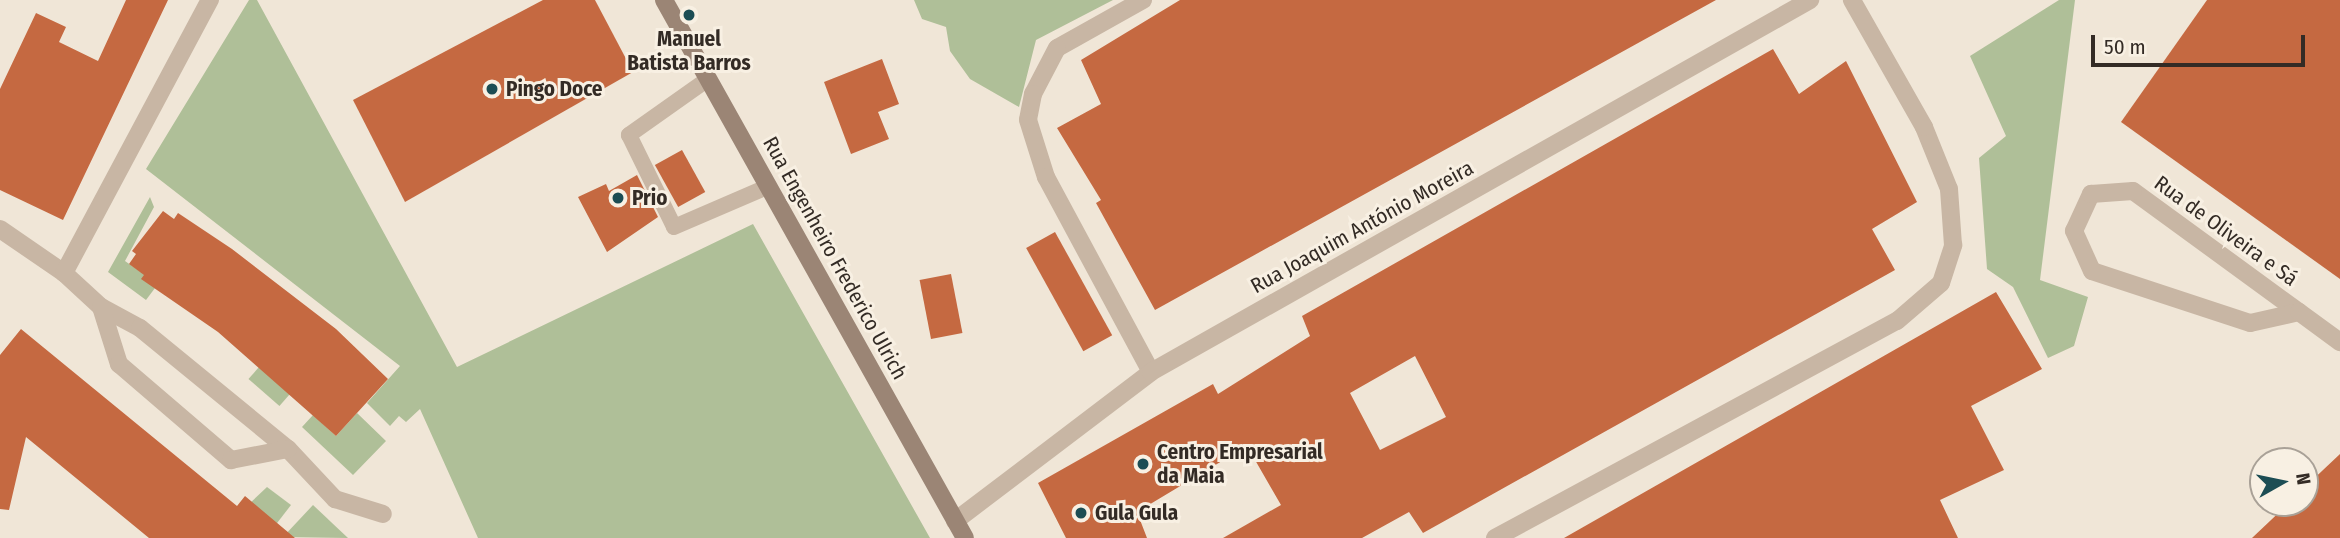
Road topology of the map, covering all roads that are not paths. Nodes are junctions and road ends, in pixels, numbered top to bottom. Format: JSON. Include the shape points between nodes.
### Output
{"nodes":[{"id":1,"x":210,"y":0,"type":"edge"},
{"id":2,"x":664,"y":0,"type":"edge"},
{"id":3,"x":1143,"y":0,"type":"edge"},
{"id":4,"x":1810,"y":0,"type":"edge"},
{"id":5,"x":1852,"y":0,"type":"edge"},
{"id":6,"x":708,"y":79,"type":"junction"},
{"id":7,"x":769,"y":186,"type":"junction"},
{"id":8,"x":0,"y":229,"type":"edge"},
{"id":9,"x":64,"y":273,"type":"junction"},
{"id":10,"x":101,"y":307,"type":"junction"},
{"id":11,"x":2299,"y":312,"type":"junction"},
{"id":12,"x":2340,"y":342,"type":"edge"},
{"id":13,"x":1151,"y":372,"type":"junction"},
{"id":14,"x":288,"y":449,"type":"junction"},
{"id":15,"x":383,"y":514,"type":"dead end"},
{"id":16,"x":956,"y":521,"type":"junction"},
{"id":17,"x":965,"y":538,"type":"edge"},
{"id":18,"x":1495,"y":538,"type":"edge"}],
"edges":[{"from":1,"to":9,"type":"street"},
{"from":2,"to":6,"type":"main road","name":"Rua Engenheiro Frederico Ulrich"},
{"from":3,"to":13,"type":"street","via":[[1057,48],[1033,94],[1028,120],[1046,177]]},
{"from":4,"to":13,"type":"street","name":"Rua Joaquim António Moreira"},
{"from":5,"to":18,"type":"street","via":[[1924,127],[1950,189],[1953,245],[1941,284],[1897,321]]},
{"from":6,"to":7,"type":"main road","name":"Rua Engenheiro Frederico Ulrich"},
{"from":6,"to":7,"type":"lane","via":[[629,135],[674,227]]},
{"from":7,"to":16,"type":"main road","name":"Rua Engenheiro Frederico Ulrich"},
{"from":8,"to":9,"type":"street"},
{"from":9,"to":10,"type":"street"},
{"from":10,"to":14,"type":"street","via":[[141,328]]},
{"from":10,"to":14,"type":"street","via":[[119,364],[231,460]]},
{"from":11,"to":11,"type":"street","name":"Rua de Oliveira e Sá","via":[[2133,191],[2091,194],[2074,231],[2092,271],[2250,323]]},
{"from":11,"to":12,"type":"street","name":"Rua de Oliveira e Sá"},
{"from":13,"to":16,"type":"street","name":"Rua Joaquim António Moreira"},
{"from":14,"to":15,"type":"street","via":[[335,499]]},
{"from":16,"to":17,"type":"main road","name":"Rua Engenheiro Frederico Ulrich"}]}
